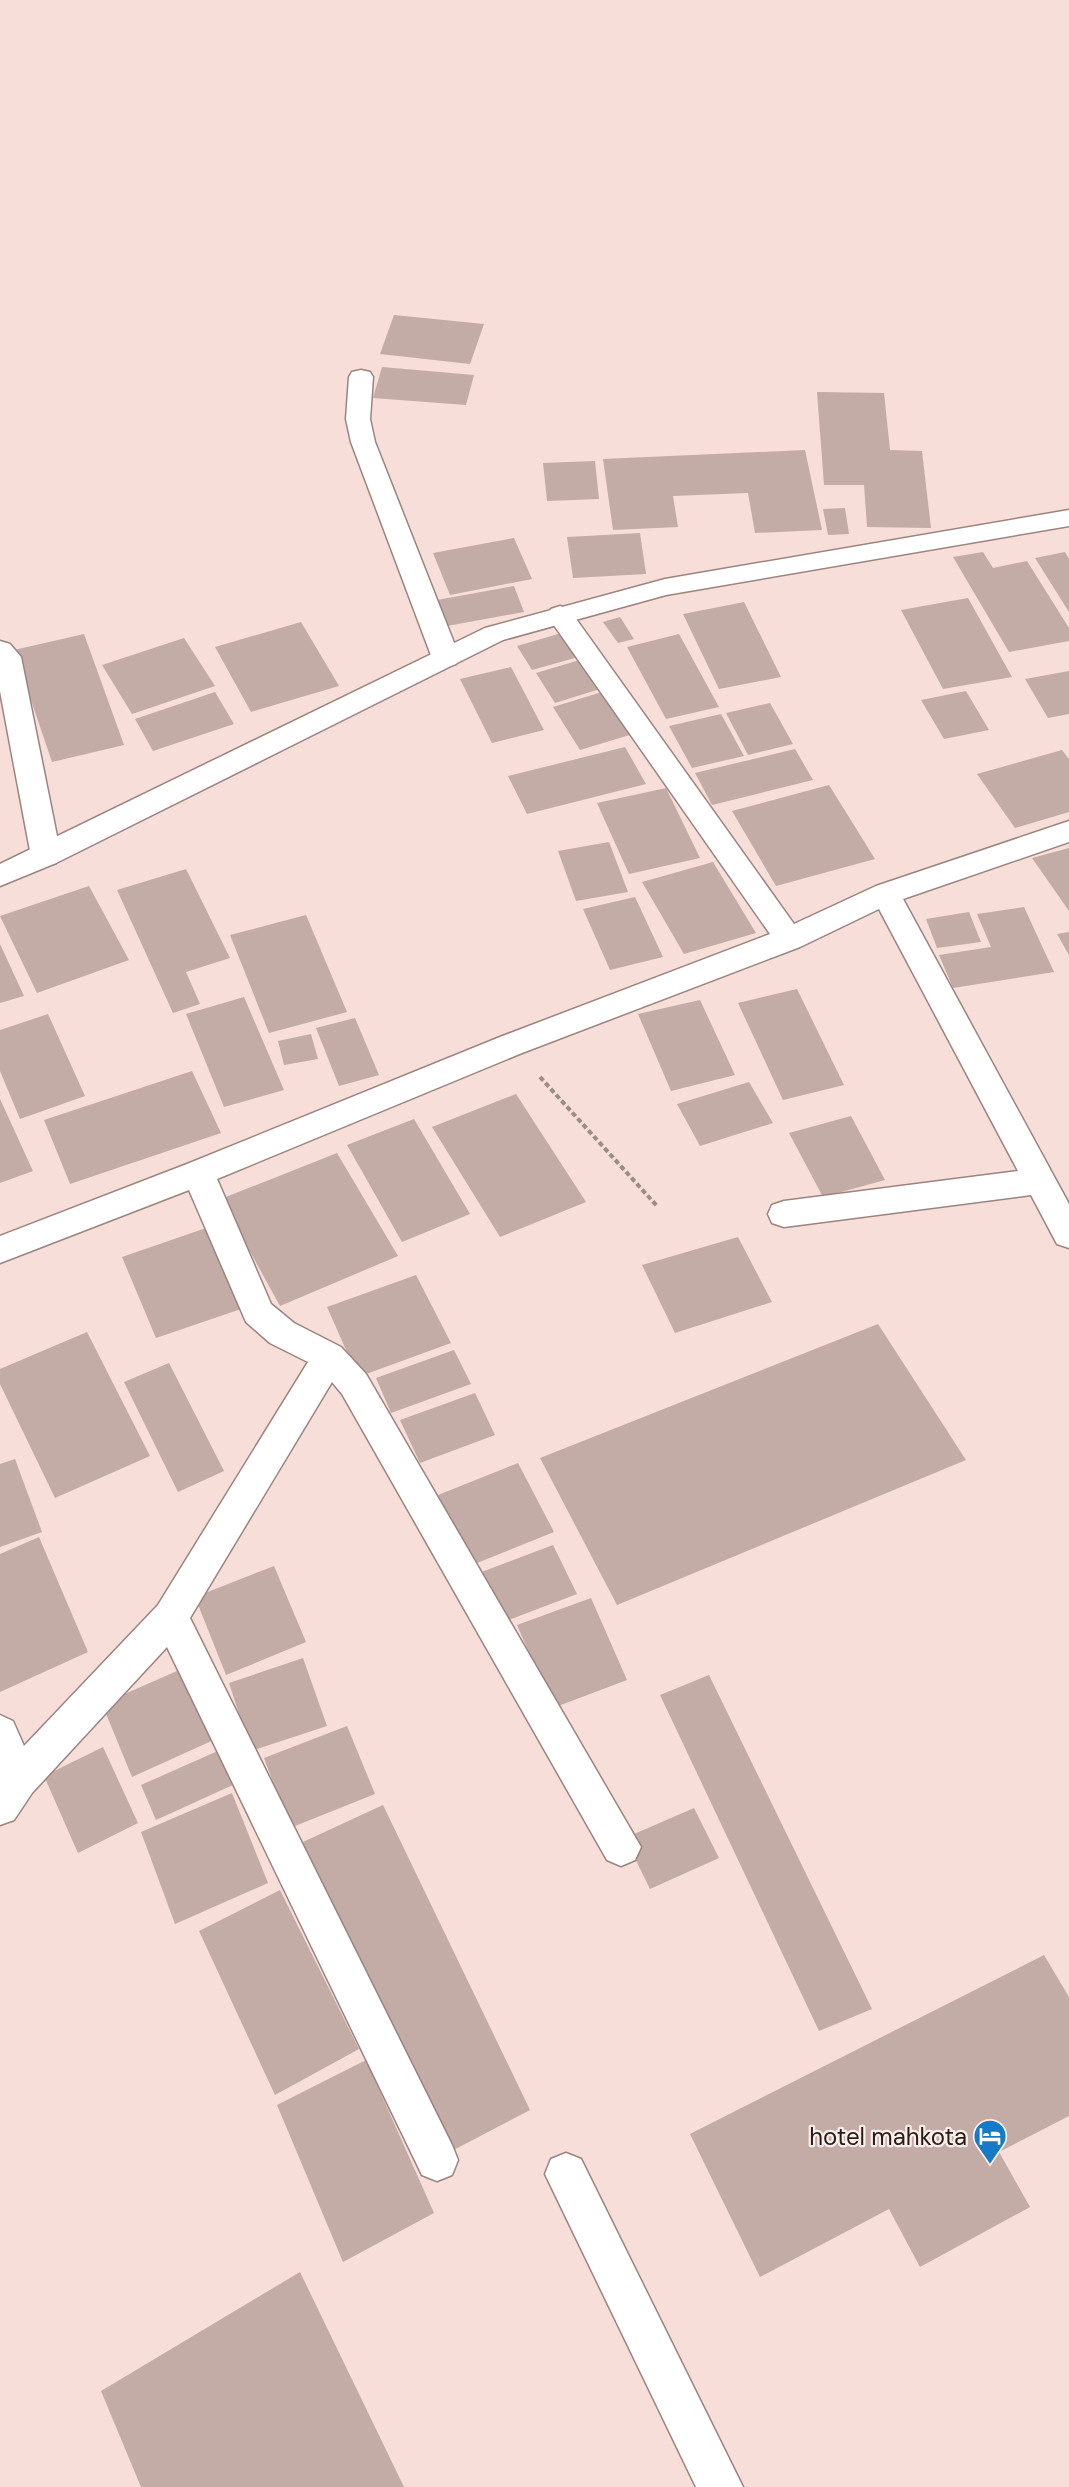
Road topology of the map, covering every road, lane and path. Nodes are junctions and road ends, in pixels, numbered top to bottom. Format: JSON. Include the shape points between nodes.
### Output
{"nodes":[{"id":1,"x":361,"y":377,"type":"dead end"},
{"id":2,"x":1069,"y":518,"type":"edge"},
{"id":3,"x":561,"y":615,"type":"junction"},
{"id":4,"x":0,"y":650,"type":"edge"},
{"id":5,"x":446,"y":658,"type":"junction"},
{"id":6,"x":1069,"y":831,"type":"edge"},
{"id":7,"x":46,"y":855,"type":"junction"},
{"id":8,"x":0,"y":876,"type":"edge"},
{"id":9,"x":886,"y":894,"type":"junction"},
{"id":10,"x":789,"y":939,"type":"junction"},
{"id":11,"x":511,"y":1046,"type":"junction"},
{"id":12,"x":198,"y":1173,"type":"junction"},
{"id":13,"x":1041,"y":1181,"type":"junction"},
{"id":14,"x":657,"y":1206,"type":"dead end"},
{"id":15,"x":784,"y":1214,"type":"dead end"},
{"id":16,"x":1069,"y":1235,"type":"edge"},
{"id":17,"x":0,"y":1250,"type":"edge"},
{"id":18,"x":329,"y":1357,"type":"junction"},
{"id":19,"x":171,"y":1617,"type":"junction"},
{"id":20,"x":0,"y":1733,"type":"edge"},
{"id":21,"x":9,"y":1794,"type":"edge"},
{"id":22,"x":621,"y":1847,"type":"dead end"},
{"id":23,"x":437,"y":2160,"type":"dead end"},
{"id":24,"x":566,"y":2174,"type":"dead end"},
{"id":25,"x":720,"y":2487,"type":"edge"}],
"edges":[{"from":1,"to":5,"type":"street","via":[[357,419],[363,442]]},
{"from":2,"to":3,"type":"street","via":[[665,587]]},
{"from":3,"to":5,"type":"street","via":[[494,634]]},
{"from":3,"to":10,"type":"street"},
{"from":4,"to":7,"type":"street","via":[[7,657]]},
{"from":5,"to":7,"type":"street"},
{"from":6,"to":9,"type":"street"},
{"from":7,"to":8,"type":"street"},
{"from":9,"to":10,"type":"street"},
{"from":9,"to":13,"type":"street"},
{"from":10,"to":11,"type":"street"},
{"from":11,"to":12,"type":"street"},
{"from":11,"to":14,"type":"path"},
{"from":12,"to":17,"type":"street"},
{"from":12,"to":18,"type":"street","via":[[258,1312],[266,1323]]},
{"from":13,"to":15,"type":"street"},
{"from":13,"to":16,"type":"street"},
{"from":18,"to":19,"type":"street"},
{"from":18,"to":22,"type":"street","via":[[354,1384]]},
{"from":19,"to":21,"type":"street"},
{"from":19,"to":23,"type":"street"},
{"from":20,"to":21,"type":"street"},
{"from":24,"to":25,"type":"street"}]}
